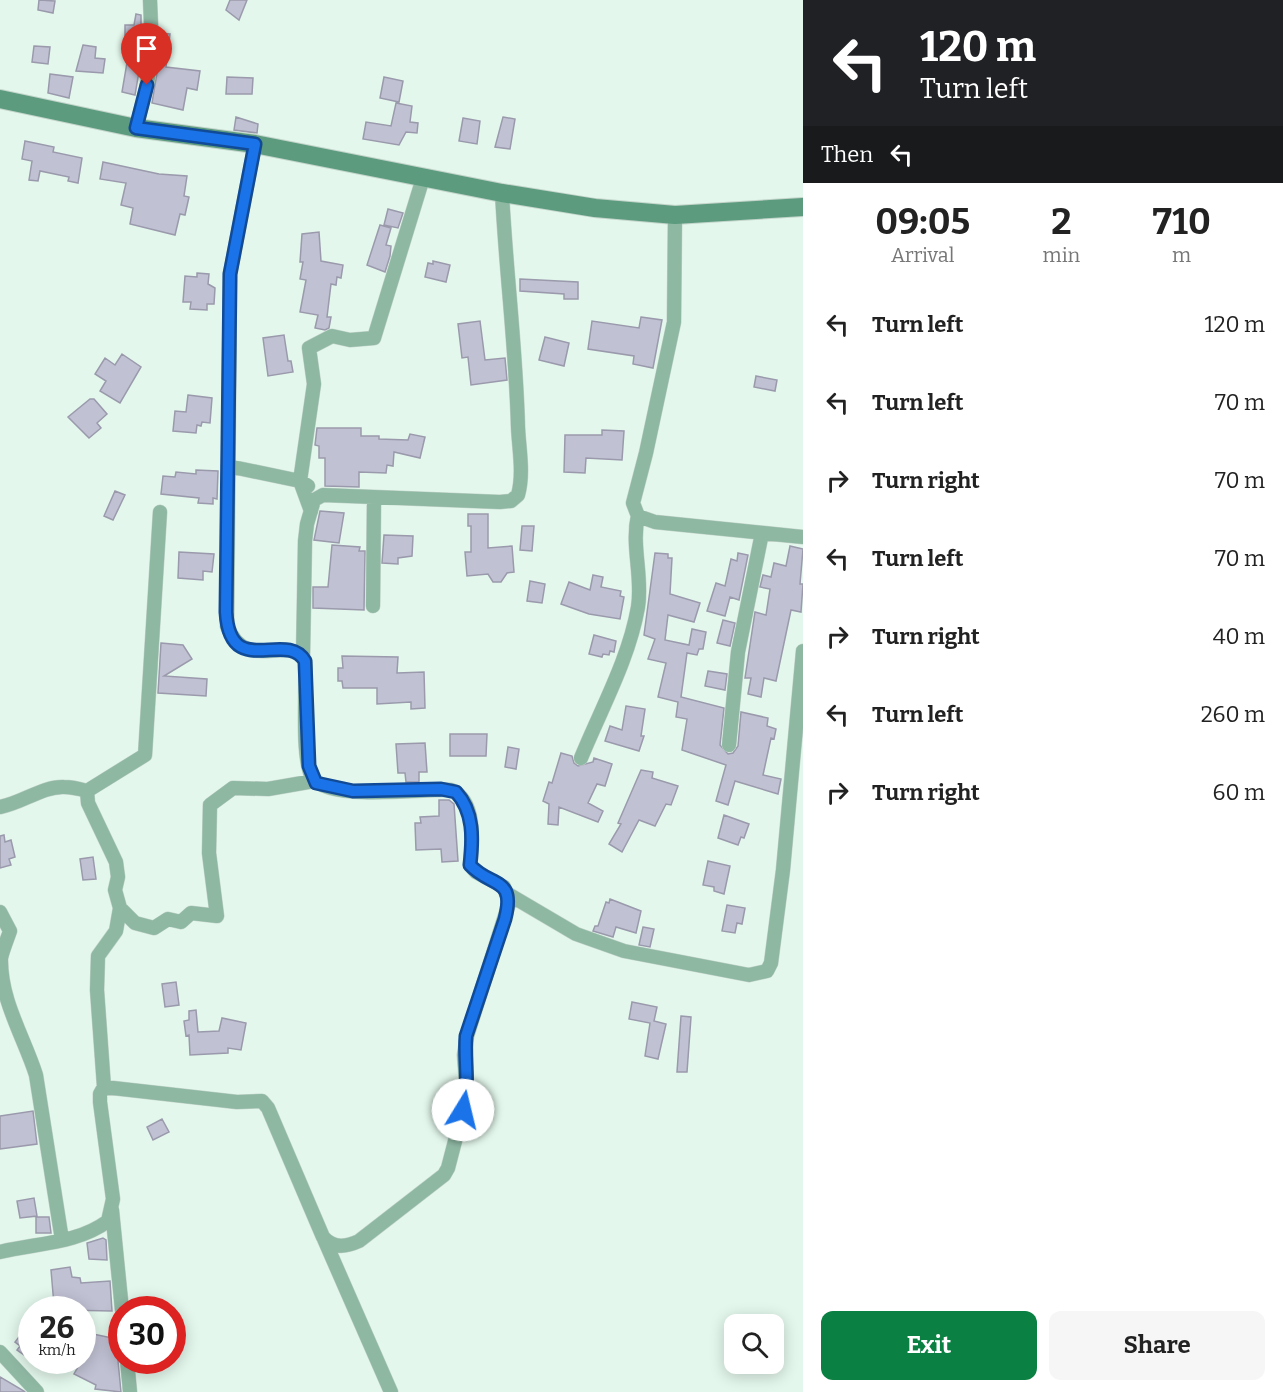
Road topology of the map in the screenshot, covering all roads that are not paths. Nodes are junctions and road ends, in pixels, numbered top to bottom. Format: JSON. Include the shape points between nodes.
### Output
{"nodes":[{"id":1,"x":150,"y":0,"type":"edge"},
{"id":2,"x":0,"y":99,"type":"edge"},
{"id":3,"x":136,"y":128,"type":"junction"},
{"id":4,"x":255,"y":144,"type":"junction"},
{"id":5,"x":423,"y":178,"type":"junction"},
{"id":6,"x":502,"y":193,"type":"junction"},
{"id":7,"x":803,"y":207,"type":"edge"},
{"id":8,"x":675,"y":215,"type":"junction"},
{"id":9,"x":228,"y":466,"type":"junction"},
{"id":10,"x":300,"y":481,"type":"junction"},
{"id":11,"x":323,"y":495,"type":"junction"},
{"id":12,"x":374,"y":499,"type":"junction"},
{"id":13,"x":311,"y":511,"type":"junction"},
{"id":14,"x":160,"y":512,"type":"dead end"},
{"id":15,"x":638,"y":515,"type":"junction"},
{"id":16,"x":762,"y":533,"type":"junction"},
{"id":17,"x":803,"y":537,"type":"edge"},
{"id":18,"x":373,"y":606,"type":"dead end"},
{"id":19,"x":803,"y":651,"type":"edge"},
{"id":20,"x":303,"y":656,"type":"junction"},
{"id":21,"x":729,"y":746,"type":"dead end"},
{"id":22,"x":581,"y":758,"type":"dead end"},
{"id":23,"x":314,"y":781,"type":"junction"},
{"id":24,"x":87,"y":791,"type":"junction"},
{"id":25,"x":0,"y":807,"type":"edge"},
{"id":26,"x":508,"y":894,"type":"junction"},
{"id":27,"x":120,"y":908,"type":"junction"},
{"id":28,"x":0,"y":912,"type":"edge"},
{"id":29,"x":104,"y":1087,"type":"junction"},
{"id":30,"x":111,"y":1205,"type":"junction"},
{"id":31,"x":323,"y":1237,"type":"junction"},
{"id":32,"x":62,"y":1240,"type":"junction"},
{"id":33,"x":0,"y":1252,"type":"edge"},
{"id":34,"x":121,"y":1296,"type":"edge"},
{"id":35,"x":0,"y":1352,"type":"edge"},
{"id":36,"x":128,"y":1374,"type":"edge"},
{"id":37,"x":38,"y":1392,"type":"edge"},
{"id":38,"x":130,"y":1392,"type":"edge"},
{"id":39,"x":391,"y":1392,"type":"edge"}],
"edges":[{"from":1,"to":3,"type":"street","via":[[152,48]]},
{"from":2,"to":3,"type":"street"},
{"from":3,"to":4,"type":"street"},
{"from":4,"to":5,"type":"street"},
{"from":4,"to":9,"type":"street","via":[[230,274]]},
{"from":5,"to":6,"type":"street"},
{"from":5,"to":10,"type":"street","via":[[374,338],[350,340],[332,336],[309,348],[314,384]]},
{"from":6,"to":8,"type":"street","via":[[595,208]]},
{"from":6,"to":12,"type":"street","via":[[505,265],[516,356],[521,463],[518,495],[511,501],[500,502]]},
{"from":7,"to":8,"type":"street"},
{"from":8,"to":15,"type":"street","via":[[674,322],[633,503]]},
{"from":9,"to":10,"type":"street"},
{"from":9,"to":20,"type":"street","via":[[226,612],[233,641],[243,648],[283,650]]},
{"from":10,"to":11,"type":"street"},
{"from":10,"to":13,"type":"street"},
{"from":11,"to":12,"type":"street"},
{"from":11,"to":13,"type":"street","via":[[314,500]]},
{"from":12,"to":18,"type":"street"},
{"from":13,"to":20,"type":"street","via":[[305,541]]},
{"from":14,"to":24,"type":"street","via":[[145,755]]},
{"from":15,"to":16,"type":"street","via":[[656,522]]},
{"from":15,"to":22,"type":"street","via":[[634,533],[638,605],[625,651]]},
{"from":16,"to":17,"type":"street"},
{"from":16,"to":21,"type":"street","via":[[738,652]]},
{"from":19,"to":26,"type":"street","via":[[783,870],[767,971],[749,975],[624,951],[576,934]]},
{"from":20,"to":23,"type":"street","via":[[309,766]]},
{"from":23,"to":26,"type":"street","via":[[321,787],[353,791],[456,792],[469,811],[470,865],[498,882]]},
{"from":23,"to":27,"type":"street","via":[[268,789],[233,788],[210,805],[209,853],[218,916],[190,913],[181,922],[168,919],[154,928],[135,923]]},
{"from":24,"to":25,"type":"street","via":[[62,786]]},
{"from":24,"to":27,"type":"street","via":[[88,803],[116,862],[115,890]]},
{"from":26,"to":31,"type":"street","via":[[505,919],[466,1036],[467,1095],[448,1168],[359,1241],[339,1246]]},
{"from":27,"to":29,"type":"street","via":[[116,931],[98,956]]},
{"from":28,"to":32,"type":"street","via":[[10,932],[2,958],[1,981],[10,1015],[36,1075]]},
{"from":29,"to":30,"type":"street","via":[[100,1102]]},
{"from":29,"to":31,"type":"street","via":[[237,1102],[262,1101]]},
{"from":30,"to":32,"type":"street","via":[[108,1221],[100,1227]]},
{"from":30,"to":34,"type":"street"},
{"from":31,"to":39,"type":"street"},
{"from":32,"to":33,"type":"street"},
{"from":35,"to":37,"type":"street"},
{"from":36,"to":38,"type":"street"}]}
